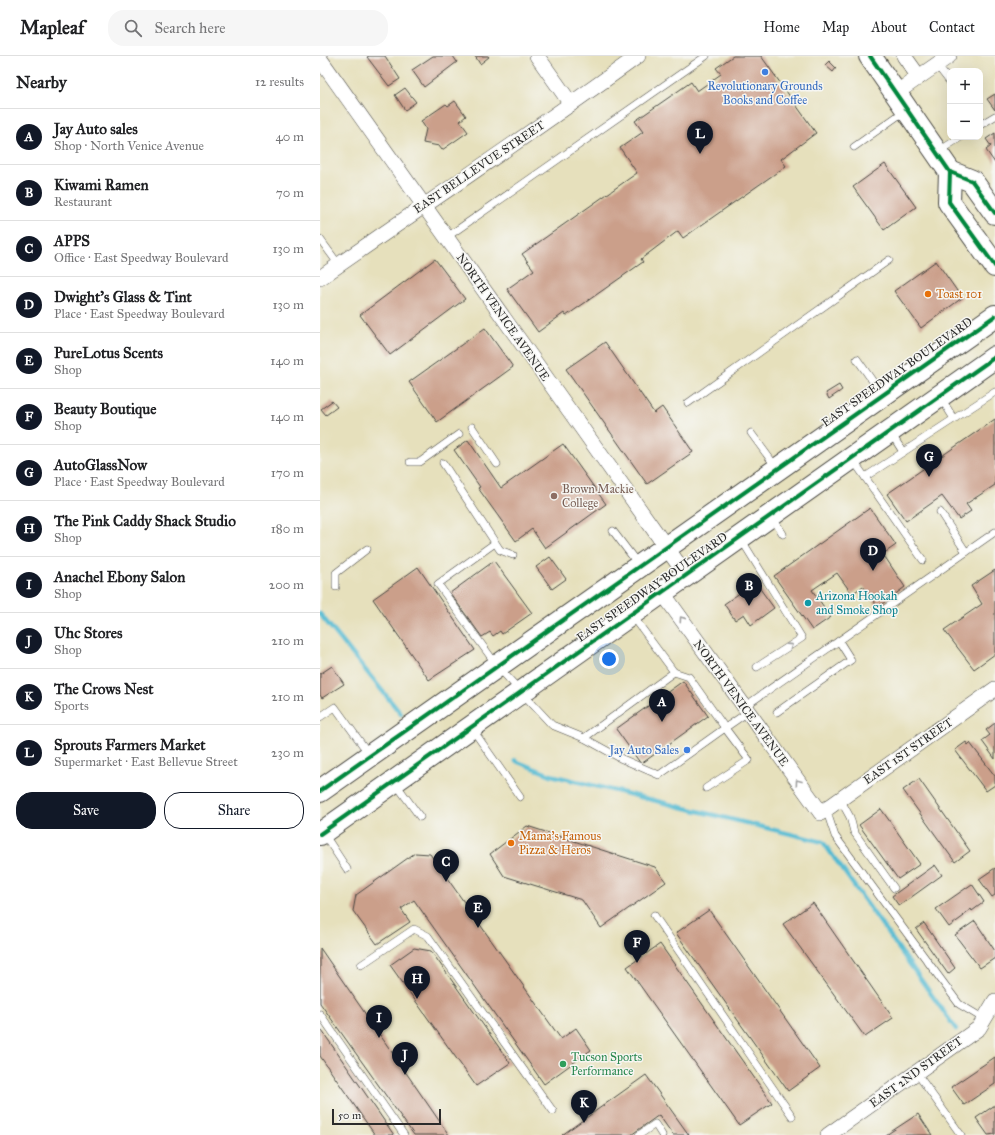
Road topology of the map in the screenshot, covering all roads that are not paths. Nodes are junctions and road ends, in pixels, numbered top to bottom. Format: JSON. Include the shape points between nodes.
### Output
{"nodes":[{"id":1,"x":537,"y":56,"type":"edge"},
{"id":2,"x":638,"y":56,"type":"edge"},
{"id":3,"x":706,"y":56,"type":"edge"},
{"id":4,"x":870,"y":56,"type":"edge"},
{"id":5,"x":904,"y":56,"type":"edge"},
{"id":6,"x":320,"y":59,"type":"edge"},
{"id":7,"x":942,"y":60,"type":"edge"},
{"id":8,"x":947,"y":74,"type":"edge"},
{"id":9,"x":919,"y":77,"type":"junction"},
{"id":10,"x":902,"y":101,"type":"junction"},
{"id":11,"x":571,"y":104,"type":"junction"},
{"id":12,"x":995,"y":116,"type":"edge"},
{"id":13,"x":983,"y":123,"type":"edge"},
{"id":14,"x":956,"y":140,"type":"edge"},
{"id":15,"x":854,"y":147,"type":"dead end"},
{"id":16,"x":936,"y":152,"type":"junction"},
{"id":17,"x":950,"y":172,"type":"junction"},
{"id":18,"x":424,"y":205,"type":"junction"},
{"id":19,"x":995,"y":214,"type":"edge"},
{"id":20,"x":447,"y":237,"type":"junction"},
{"id":21,"x":320,"y":239,"type":"edge"},
{"id":22,"x":889,"y":260,"type":"dead end"},
{"id":23,"x":339,"y":265,"type":"junction"},
{"id":24,"x":995,"y":266,"type":"edge"},
{"id":25,"x":320,"y":278,"type":"edge"},
{"id":26,"x":995,"y":316,"type":"edge"},
{"id":27,"x":856,"y":359,"type":"dead end"},
{"id":28,"x":994,"y":359,"type":"edge"},
{"id":29,"x":995,"y":392,"type":"edge"},
{"id":30,"x":882,"y":394,"type":"junction"},
{"id":31,"x":940,"y":396,"type":"junction"},
{"id":32,"x":688,"y":404,"type":"dead end"},
{"id":33,"x":954,"y":419,"type":"junction"},
{"id":34,"x":472,"y":427,"type":"dead end"},
{"id":35,"x":890,"y":431,"type":"junction"},
{"id":36,"x":751,"y":433,"type":"dead end"},
{"id":37,"x":459,"y":434,"type":"dead end"},
{"id":38,"x":903,"y":452,"type":"junction"},
{"id":39,"x":851,"y":458,"type":"junction"},
{"id":40,"x":410,"y":462,"type":"dead end"},
{"id":41,"x":443,"y":463,"type":"dead end"},
{"id":42,"x":497,"y":464,"type":"dead end"},
{"id":43,"x":777,"y":468,"type":"junction"},
{"id":44,"x":865,"y":477,"type":"junction"},
{"id":45,"x":940,"y":512,"type":"dead end"},
{"id":46,"x":770,"y":515,"type":"junction"},
{"id":47,"x":613,"y":531,"type":"dead end"},
{"id":48,"x":995,"y":532,"type":"edge"},
{"id":49,"x":783,"y":534,"type":"dead end"},
{"id":50,"x":740,"y":537,"type":"junction"},
{"id":51,"x":495,"y":543,"type":"junction"},
{"id":52,"x":667,"y":546,"type":"junction"},
{"id":53,"x":367,"y":549,"type":"dead end"},
{"id":54,"x":966,"y":552,"type":"junction"},
{"id":55,"x":513,"y":555,"type":"dead end"},
{"id":56,"x":923,"y":560,"type":"dead end"},
{"id":57,"x":640,"y":567,"type":"junction"},
{"id":58,"x":686,"y":575,"type":"junction"},
{"id":59,"x":336,"y":587,"type":"dead end"},
{"id":60,"x":662,"y":592,"type":"junction"},
{"id":61,"x":632,"y":614,"type":"junction"},
{"id":62,"x":839,"y":641,"type":"junction"},
{"id":63,"x":498,"y":667,"type":"junction"},
{"id":64,"x":757,"y":667,"type":"dead end"},
{"id":65,"x":674,"y":672,"type":"junction"},
{"id":66,"x":995,"y":689,"type":"edge"},
{"id":67,"x":522,"y":692,"type":"junction"},
{"id":68,"x":746,"y":710,"type":"junction"},
{"id":69,"x":777,"y":712,"type":"dead end"},
{"id":70,"x":320,"y":717,"type":"edge"},
{"id":71,"x":472,"y":728,"type":"junction"},
{"id":72,"x":725,"y":728,"type":"junction"},
{"id":73,"x":584,"y":738,"type":"junction"},
{"id":74,"x":370,"y":756,"type":"junction"},
{"id":75,"x":394,"y":782,"type":"junction"},
{"id":76,"x":706,"y":788,"type":"dead end"},
{"id":77,"x":320,"y":791,"type":"edge"},
{"id":78,"x":520,"y":797,"type":"dead end"},
{"id":79,"x":840,"y":799,"type":"junction"},
{"id":80,"x":824,"y":811,"type":"junction"},
{"id":81,"x":420,"y":817,"type":"dead end"},
{"id":82,"x":321,"y":832,"type":"edge"},
{"id":83,"x":347,"y":869,"type":"dead end"},
{"id":84,"x":894,"y":888,"type":"dead end"},
{"id":85,"x":654,"y":915,"type":"dead end"},
{"id":86,"x":361,"y":965,"type":"dead end"},
{"id":87,"x":995,"y":1001,"type":"edge"},
{"id":88,"x":320,"y":1014,"type":"edge"},
{"id":89,"x":984,"y":1019,"type":"junction"},
{"id":90,"x":916,"y":1072,"type":"junction"},
{"id":91,"x":553,"y":1111,"type":"dead end"},
{"id":92,"x":792,"y":1116,"type":"dead end"},
{"id":93,"x":404,"y":1135,"type":"edge"},
{"id":94,"x":639,"y":1135,"type":"edge"},
{"id":95,"x":662,"y":1135,"type":"edge"},
{"id":96,"x":828,"y":1135,"type":"edge"},
{"id":97,"x":961,"y":1135,"type":"edge"}],
"edges":[{"from":1,"to":11,"type":"street"},
{"from":2,"to":11,"type":"street","name":"EAST BELLEVUE STREET"},
{"from":3,"to":20,"type":"lane"},
{"from":4,"to":10,"type":"main road"},
{"from":5,"to":9,"type":"street"},
{"from":6,"to":18,"type":"street","name":"NORTH VENICE AVENUE"},
{"from":7,"to":8,"type":"lane"},
{"from":7,"to":9,"type":"street"},
{"from":9,"to":10,"type":"street"},
{"from":10,"to":15,"type":"lane"},
{"from":10,"to":16,"type":"main road"},
{"from":11,"to":18,"type":"street","name":"EAST BELLEVUE STREET"},
{"from":12,"to":13,"type":"lane"},
{"from":14,"to":16,"type":"lane"},
{"from":16,"to":17,"type":"main road"},
{"from":17,"to":19,"type":"main road","via":[[972,181]]},
{"from":17,"to":24,"type":"main road","via":[[949,202]]},
{"from":18,"to":20,"type":"street","name":"NORTH VENICE AVENUE"},
{"from":18,"to":23,"type":"street","name":"EAST BELLEVUE STREET"},
{"from":20,"to":52,"type":"street","name":"NORTH VENICE AVENUE"},
{"from":21,"to":23,"type":"lane"},
{"from":22,"to":32,"type":"lane"},
{"from":23,"to":25,"type":"street","name":"EAST BELLEVUE STREET"},
{"from":26,"to":30,"type":"main road","name":"EAST SPEEDWAY BOULEVARD"},
{"from":27,"to":30,"type":"lane"},
{"from":28,"to":31,"type":"main road","name":"EAST SPEEDWAY BOULEVARD"},
{"from":29,"to":33,"type":"lane"},
{"from":30,"to":43,"type":"main road","name":"EAST SPEEDWAY BOULEVARD"},
{"from":31,"to":33,"type":"lane"},
{"from":31,"to":35,"type":"main road","name":"EAST SPEEDWAY BOULEVARD"},
{"from":33,"to":38,"type":"lane"},
{"from":34,"to":42,"type":"lane"},
{"from":35,"to":38,"type":"lane"},
{"from":35,"to":39,"type":"main road","name":"EAST SPEEDWAY BOULEVARD"},
{"from":36,"to":43,"type":"lane"},
{"from":37,"to":40,"type":"lane","via":[[420,462]]},
{"from":38,"to":44,"type":"lane"},
{"from":39,"to":44,"type":"lane"},
{"from":39,"to":46,"type":"main road","name":"EAST SPEEDWAY BOULEVARD"},
{"from":41,"to":51,"type":"lane"},
{"from":43,"to":52,"type":"main road","name":"EAST SPEEDWAY BOULEVARD"},
{"from":44,"to":56,"type":"lane"},
{"from":45,"to":54,"type":"lane"},
{"from":46,"to":49,"type":"lane"},
{"from":46,"to":50,"type":"main road","name":"EAST SPEEDWAY BOULEVARD"},
{"from":47,"to":57,"type":"lane"},
{"from":48,"to":54,"type":"lane"},
{"from":50,"to":58,"type":"main road","name":"EAST SPEEDWAY BOULEVARD"},
{"from":64,"to":50,"type":"lane","one_way":true,"via":[[802,638]]},
{"from":51,"to":55,"type":"lane","via":[[500,550]]},
{"from":51,"to":63,"type":"lane","via":[[438,584]]},
{"from":52,"to":57,"type":"main road","name":"EAST SPEEDWAY BOULEVARD"},
{"from":52,"to":58,"type":"street","name":"NORTH VENICE AVENUE"},
{"from":53,"to":59,"type":"lane","via":[[336,573]]},
{"from":54,"to":62,"type":"lane"},
{"from":57,"to":63,"type":"main road","name":"EAST SPEEDWAY BOULEVARD"},
{"from":58,"to":60,"type":"main road","name":"EAST SPEEDWAY BOULEVARD"},
{"from":60,"to":61,"type":"main road","name":"EAST SPEEDWAY BOULEVARD"},
{"from":68,"to":60,"type":"street","name":"NORTH VENICE AVENUE","one_way":true},
{"from":61,"to":65,"type":"lane"},
{"from":61,"to":67,"type":"main road","name":"EAST SPEEDWAY BOULEVARD"},
{"from":62,"to":68,"type":"lane"},
{"from":62,"to":69,"type":"lane","via":[[851,660]]},
{"from":63,"to":67,"type":"lane"},
{"from":63,"to":74,"type":"main road","name":"EAST SPEEDWAY BOULEVARD"},
{"from":65,"to":72,"type":"lane","via":[[689,677]]},
{"from":65,"to":73,"type":"lane"},
{"from":66,"to":79,"type":"street","name":"EAST 1ST STREET"},
{"from":67,"to":71,"type":"main road","name":"EAST SPEEDWAY BOULEVARD"},
{"from":67,"to":73,"type":"lane","via":[[552,725]]},
{"from":68,"to":72,"type":"lane"},
{"from":80,"to":68,"type":"street","name":"NORTH VENICE AVENUE","one_way":true},
{"from":70,"to":74,"type":"lane","via":[[335,707]]},
{"from":71,"to":75,"type":"main road","name":"EAST SPEEDWAY BOULEVARD"},
{"from":71,"to":78,"type":"lane"},
{"from":72,"to":73,"type":"lane","via":[[660,775],[620,758]]},
{"from":72,"to":76,"type":"lane","via":[[749,760]]},
{"from":74,"to":77,"type":"main road","name":"EAST SPEEDWAY BOULEVARD"},
{"from":75,"to":81,"type":"lane"},
{"from":75,"to":82,"type":"main road","name":"EAST SPEEDWAY BOULEVARD"},
{"from":79,"to":80,"type":"street","name":"EAST 1ST STREET"},
{"from":79,"to":84,"type":"lane","via":[[850,817],[854,832]]},
{"from":80,"to":89,"type":"lane","via":[[835,836],[959,1004]]},
{"from":82,"to":83,"type":"lane"},
{"from":85,"to":92,"type":"lane"},
{"from":86,"to":91,"type":"lane","via":[[414,929],[428,936]]},
{"from":87,"to":89,"type":"street","name":"EAST 2ND STREET"},
{"from":88,"to":93,"type":"lane"},
{"from":89,"to":90,"type":"street","name":"EAST 2ND STREET","via":[[979,1028]]},
{"from":90,"to":96,"type":"street","name":"EAST 2ND STREET"},
{"from":90,"to":97,"type":"lane"},
{"from":94,"to":95,"type":"lane","via":[[654,1124]]}]}
